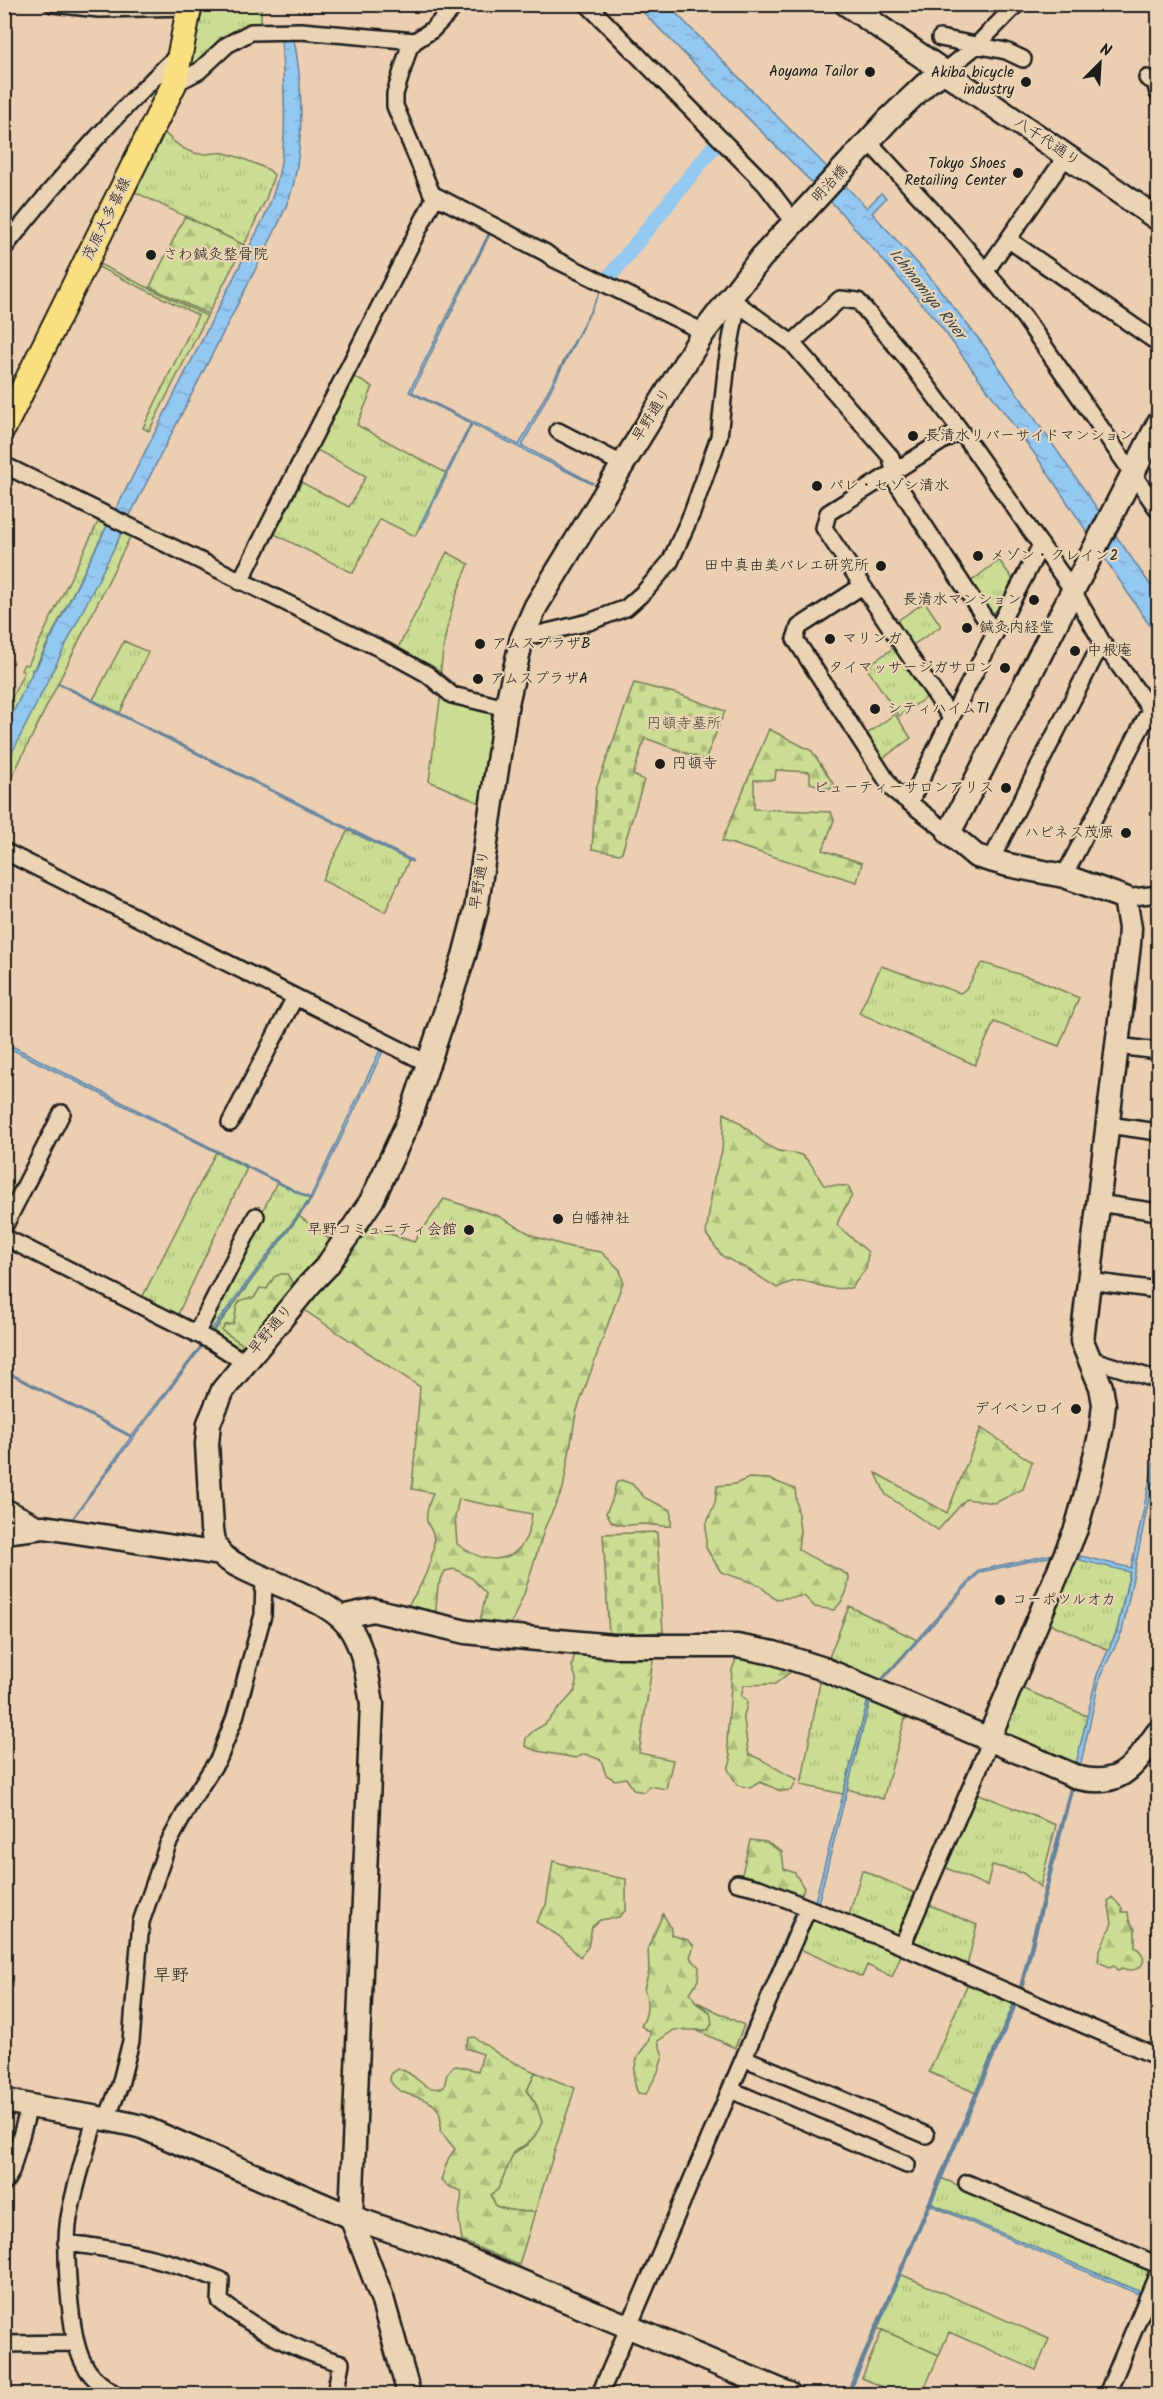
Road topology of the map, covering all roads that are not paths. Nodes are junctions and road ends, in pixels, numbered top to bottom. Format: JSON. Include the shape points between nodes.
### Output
{"nodes":[{"id":1,"x":53,"y":4,"type":"edge"},
{"id":2,"x":457,"y":4,"type":"edge"},
{"id":3,"x":587,"y":4,"type":"edge"},
{"id":4,"x":846,"y":4,"type":"edge"},
{"id":5,"x":1017,"y":4,"type":"edge"},
{"id":6,"x":190,"y":6,"type":"edge"},
{"id":7,"x":940,"y":38,"type":"dead end"},
{"id":8,"x":415,"y":41,"type":"junction"},
{"id":9,"x":975,"y":46,"type":"junction"},
{"id":10,"x":180,"y":53,"type":"junction"},
{"id":11,"x":1023,"y":59,"type":"dead end"},
{"id":12,"x":944,"y":72,"type":"junction"},
{"id":13,"x":1147,"y":78,"type":"dead end"},
{"id":14,"x":174,"y":84,"type":"junction"},
{"id":15,"x":1158,"y":93,"type":"edge"},
{"id":16,"x":865,"y":146,"type":"junction"},
{"id":17,"x":1067,"y":155,"type":"junction"},
{"id":18,"x":435,"y":197,"type":"junction"},
{"id":19,"x":1158,"y":219,"type":"edge"},
{"id":20,"x":796,"y":220,"type":"junction"},
{"id":21,"x":1009,"y":240,"type":"junction"},
{"id":22,"x":4,"y":248,"type":"edge"},
{"id":23,"x":986,"y":271,"type":"junction"},
{"id":24,"x":731,"y":298,"type":"junction"},
{"id":25,"x":704,"y":332,"type":"junction"},
{"id":26,"x":792,"y":343,"type":"junction"},
{"id":27,"x":1158,"y":344,"type":"edge"},
{"id":28,"x":1158,"y":424,"type":"edge"},
{"id":29,"x":4,"y":427,"type":"edge"},
{"id":30,"x":558,"y":430,"type":"dead end"},
{"id":31,"x":960,"y":430,"type":"junction"},
{"id":32,"x":1153,"y":449,"type":"edge"},
{"id":33,"x":622,"y":464,"type":"junction"},
{"id":34,"x":4,"y":465,"type":"edge"},
{"id":35,"x":895,"y":471,"type":"junction"},
{"id":36,"x":1130,"y":479,"type":"junction"},
{"id":37,"x":1158,"y":510,"type":"edge"},
{"id":38,"x":1041,"y":545,"type":"junction"},
{"id":39,"x":240,"y":582,"type":"junction"},
{"id":40,"x":1076,"y":584,"type":"junction"},
{"id":41,"x":862,"y":586,"type":"junction"},
{"id":42,"x":996,"y":634,"type":"junction"},
{"id":43,"x":522,"y":638,"type":"junction"},
{"id":44,"x":1102,"y":642,"type":"junction"},
{"id":45,"x":506,"y":708,"type":"junction"},
{"id":46,"x":1154,"y":715,"type":"edge"},
{"id":47,"x":951,"y":718,"type":"junction"},
{"id":48,"x":910,"y":802,"type":"junction"},
{"id":49,"x":949,"y":833,"type":"junction"},
{"id":50,"x":4,"y":851,"type":"edge"},
{"id":51,"x":991,"y":860,"type":"junction"},
{"id":52,"x":1064,"y":876,"type":"junction"},
{"id":53,"x":1158,"y":894,"type":"edge"},
{"id":54,"x":1125,"y":898,"type":"junction"},
{"id":55,"x":295,"y":997,"type":"junction"},
{"id":56,"x":1118,"y":1046,"type":"junction"},
{"id":57,"x":1158,"y":1051,"type":"edge"},
{"id":58,"x":427,"y":1063,"type":"junction"},
{"id":59,"x":62,"y":1113,"type":"dead end"},
{"id":60,"x":230,"y":1123,"type":"dead end"},
{"id":61,"x":1108,"y":1125,"type":"junction"},
{"id":62,"x":1158,"y":1132,"type":"edge"},
{"id":63,"x":1098,"y":1203,"type":"junction"},
{"id":64,"x":1158,"y":1212,"type":"edge"},
{"id":65,"x":256,"y":1216,"type":"dead end"},
{"id":66,"x":4,"y":1227,"type":"edge"},
{"id":67,"x":4,"y":1237,"type":"edge"},
{"id":68,"x":1089,"y":1281,"type":"junction"},
{"id":69,"x":1158,"y":1290,"type":"edge"},
{"id":70,"x":196,"y":1334,"type":"junction"},
{"id":71,"x":1090,"y":1359,"type":"junction"},
{"id":72,"x":244,"y":1362,"type":"junction"},
{"id":73,"x":1158,"y":1380,"type":"edge"},
{"id":74,"x":4,"y":1506,"type":"edge"},
{"id":75,"x":44,"y":1527,"type":"junction"},
{"id":76,"x":4,"y":1532,"type":"edge"},
{"id":77,"x":220,"y":1554,"type":"junction"},
{"id":78,"x":264,"y":1579,"type":"junction"},
{"id":79,"x":341,"y":1617,"type":"junction"},
{"id":80,"x":1158,"y":1732,"type":"edge"},
{"id":81,"x":989,"y":1738,"type":"junction"},
{"id":82,"x":737,"y":1883,"type":"dead end"},
{"id":83,"x":808,"y":1908,"type":"junction"},
{"id":84,"x":902,"y":1947,"type":"junction"},
{"id":85,"x":744,"y":2058,"type":"junction"},
{"id":86,"x":1158,"y":2058,"type":"edge"},
{"id":87,"x":731,"y":2090,"type":"junction"},
{"id":88,"x":4,"y":2100,"type":"edge"},
{"id":89,"x":29,"y":2107,"type":"junction"},
{"id":90,"x":101,"y":2117,"type":"junction"},
{"id":91,"x":926,"y":2135,"type":"dead end"},
{"id":92,"x":907,"y":2165,"type":"dead end"},
{"id":93,"x":967,"y":2183,"type":"dead end"},
{"id":94,"x":4,"y":2184,"type":"edge"},
{"id":95,"x":351,"y":2217,"type":"junction"},
{"id":96,"x":66,"y":2243,"type":"junction"},
{"id":97,"x":1158,"y":2265,"type":"edge"},
{"id":98,"x":1158,"y":2273,"type":"edge"},
{"id":99,"x":629,"y":2326,"type":"junction"},
{"id":100,"x":75,"y":2343,"type":"junction"},
{"id":101,"x":4,"y":2344,"type":"edge"},
{"id":102,"x":115,"y":2394,"type":"edge"},
{"id":103,"x":335,"y":2394,"type":"edge"},
{"id":104,"x":409,"y":2394,"type":"edge"},
{"id":105,"x":600,"y":2394,"type":"edge"},
{"id":106,"x":789,"y":2394,"type":"edge"},
{"id":107,"x":1107,"y":2394,"type":"edge"}],
"edges":[{"from":1,"to":6,"type":"street","via":[[99,9]]},
{"from":2,"to":8,"type":"street"},
{"from":3,"to":20,"type":"street"},
{"from":4,"to":12,"type":"street","name":"八千代通り"},
{"from":5,"to":9,"type":"street"},
{"from":6,"to":10,"type":"main road","name":"茂原大多喜線"},
{"from":7,"to":9,"type":"street"},
{"from":8,"to":14,"type":"street","via":[[301,31],[251,32],[236,39],[199,71]]},
{"from":8,"to":18,"type":"street","via":[[406,56],[394,100]]},
{"from":9,"to":11,"type":"street","via":[[1006,51]]},
{"from":9,"to":12,"type":"street"},
{"from":10,"to":14,"type":"main road","name":"茂原大多喜線"},
{"from":10,"to":22,"type":"street","via":[[40,201]]},
{"from":12,"to":16,"type":"street","via":[[928,82]]},
{"from":12,"to":17,"type":"street","name":"八千代通り"},
{"from":13,"to":15,"type":"street","via":[[1155,82]]},
{"from":14,"to":29,"type":"main road","name":"茂原大多喜線"},
{"from":16,"to":20,"type":"street","name":"明治橋"},
{"from":16,"to":23,"type":"street"},
{"from":17,"to":19,"type":"street","name":"八千代通り"},
{"from":17,"to":21,"type":"street"},
{"from":18,"to":25,"type":"street"},
{"from":18,"to":39,"type":"street"},
{"from":20,"to":24,"type":"street","name":"早野通り"},
{"from":21,"to":23,"type":"street"},
{"from":21,"to":27,"type":"street"},
{"from":23,"to":36,"type":"street","via":[[1024,317]]},
{"from":24,"to":25,"type":"street","name":"早野通り"},
{"from":24,"to":26,"type":"street"},
{"from":24,"to":43,"type":"street","via":[[735,317],[719,437],[670,562],[626,608],[589,622]]},
{"from":25,"to":33,"type":"street","name":"早野通り"},
{"from":26,"to":31,"type":"street","via":[[840,299],[858,301]]},
{"from":26,"to":35,"type":"street","via":[[891,457]]},
{"from":28,"to":32,"type":"street"},
{"from":30,"to":33,"type":"street"},
{"from":31,"to":35,"type":"street"},
{"from":31,"to":38,"type":"street"},
{"from":32,"to":36,"type":"street"},
{"from":33,"to":43,"type":"street","name":"早野通り","via":[[536,606]]},
{"from":34,"to":39,"type":"street"},
{"from":35,"to":41,"type":"street","via":[[828,513],[824,528]]},
{"from":35,"to":42,"type":"street","via":[[896,482]]},
{"from":36,"to":37,"type":"street"},
{"from":36,"to":40,"type":"street"},
{"from":38,"to":40,"type":"street"},
{"from":38,"to":42,"type":"street"},
{"from":39,"to":45,"type":"street","via":[[427,674],[452,695]]},
{"from":40,"to":44,"type":"street"},
{"from":40,"to":49,"type":"street"},
{"from":41,"to":47,"type":"street"},
{"from":41,"to":48,"type":"street","via":[[799,627],[795,639],[893,790]]},
{"from":42,"to":47,"type":"street"},
{"from":43,"to":45,"type":"street","name":"早野通り"},
{"from":44,"to":46,"type":"street"},
{"from":44,"to":51,"type":"street"},
{"from":45,"to":58,"type":"street","name":"早野通り","via":[[476,910]]},
{"from":46,"to":52,"type":"street"},
{"from":47,"to":48,"type":"street"},
{"from":48,"to":49,"type":"street"},
{"from":49,"to":51,"type":"street","via":[[976,856]]},
{"from":50,"to":55,"type":"street"},
{"from":51,"to":52,"type":"street"},
{"from":52,"to":54,"type":"street"},
{"from":53,"to":54,"type":"street"},
{"from":54,"to":56,"type":"street","via":[[1130,928]]},
{"from":55,"to":58,"type":"street"},
{"from":55,"to":60,"type":"street"},
{"from":56,"to":57,"type":"street"},
{"from":56,"to":61,"type":"street"},
{"from":58,"to":72,"type":"street","name":"早野通り","via":[[410,1118],[372,1200],[327,1266]]},
{"from":59,"to":66,"type":"street"},
{"from":61,"to":62,"type":"street"},
{"from":61,"to":63,"type":"street"},
{"from":63,"to":64,"type":"street"},
{"from":63,"to":68,"type":"street"},
{"from":65,"to":70,"type":"street"},
{"from":67,"to":70,"type":"street"},
{"from":68,"to":69,"type":"street"},
{"from":68,"to":71,"type":"street","via":[[1082,1341]]},
{"from":70,"to":72,"type":"street"},
{"from":71,"to":73,"type":"street"},
{"from":71,"to":81,"type":"street","via":[[1104,1404],[1087,1490],[1076,1529]]},
{"from":72,"to":77,"type":"street","name":"早野通り","via":[[223,1390],[209,1423],[212,1529]]},
{"from":74,"to":75,"type":"street"},
{"from":75,"to":76,"type":"street"},
{"from":75,"to":77,"type":"street"},
{"from":77,"to":78,"type":"street"},
{"from":78,"to":79,"type":"street"},
{"from":78,"to":90,"type":"street","via":[[263,1615],[236,1717],[219,1758],[168,1844],[141,1922],[131,2041],[120,2085]]},
{"from":79,"to":81,"type":"street","via":[[373,1610],[466,1632],[613,1646],[737,1646],[821,1668]]},
{"from":79,"to":95,"type":"street","via":[[353,1631],[362,1654],[372,1704]]},
{"from":80,"to":81,"type":"street","via":[[1136,1761],[1107,1782],[1079,1778]]},
{"from":81,"to":84,"type":"street"},
{"from":82,"to":83,"type":"street"},
{"from":83,"to":84,"type":"street"},
{"from":83,"to":85,"type":"street"},
{"from":84,"to":86,"type":"street"},
{"from":85,"to":87,"type":"street"},
{"from":85,"to":91,"type":"street"},
{"from":87,"to":92,"type":"street"},
{"from":87,"to":99,"type":"street"},
{"from":88,"to":89,"type":"street"},
{"from":89,"to":90,"type":"street"},
{"from":89,"to":94,"type":"street"},
{"from":90,"to":95,"type":"street","via":[[142,2127]]},
{"from":90,"to":96,"type":"street","via":[[69,2217]]},
{"from":93,"to":97,"type":"street"},
{"from":95,"to":99,"type":"street","via":[[436,2246]]},
{"from":95,"to":104,"type":"street","via":[[382,2298]]},
{"from":96,"to":100,"type":"street"},
{"from":96,"to":103,"type":"street","via":[[147,2256],[221,2280],[220,2301],[243,2320],[315,2356],[341,2363]]},
{"from":98,"to":107,"type":"street"},
{"from":99,"to":105,"type":"street"},
{"from":99,"to":106,"type":"street"},
{"from":100,"to":101,"type":"street"},
{"from":100,"to":102,"type":"street","via":[[96,2381]]}]}
